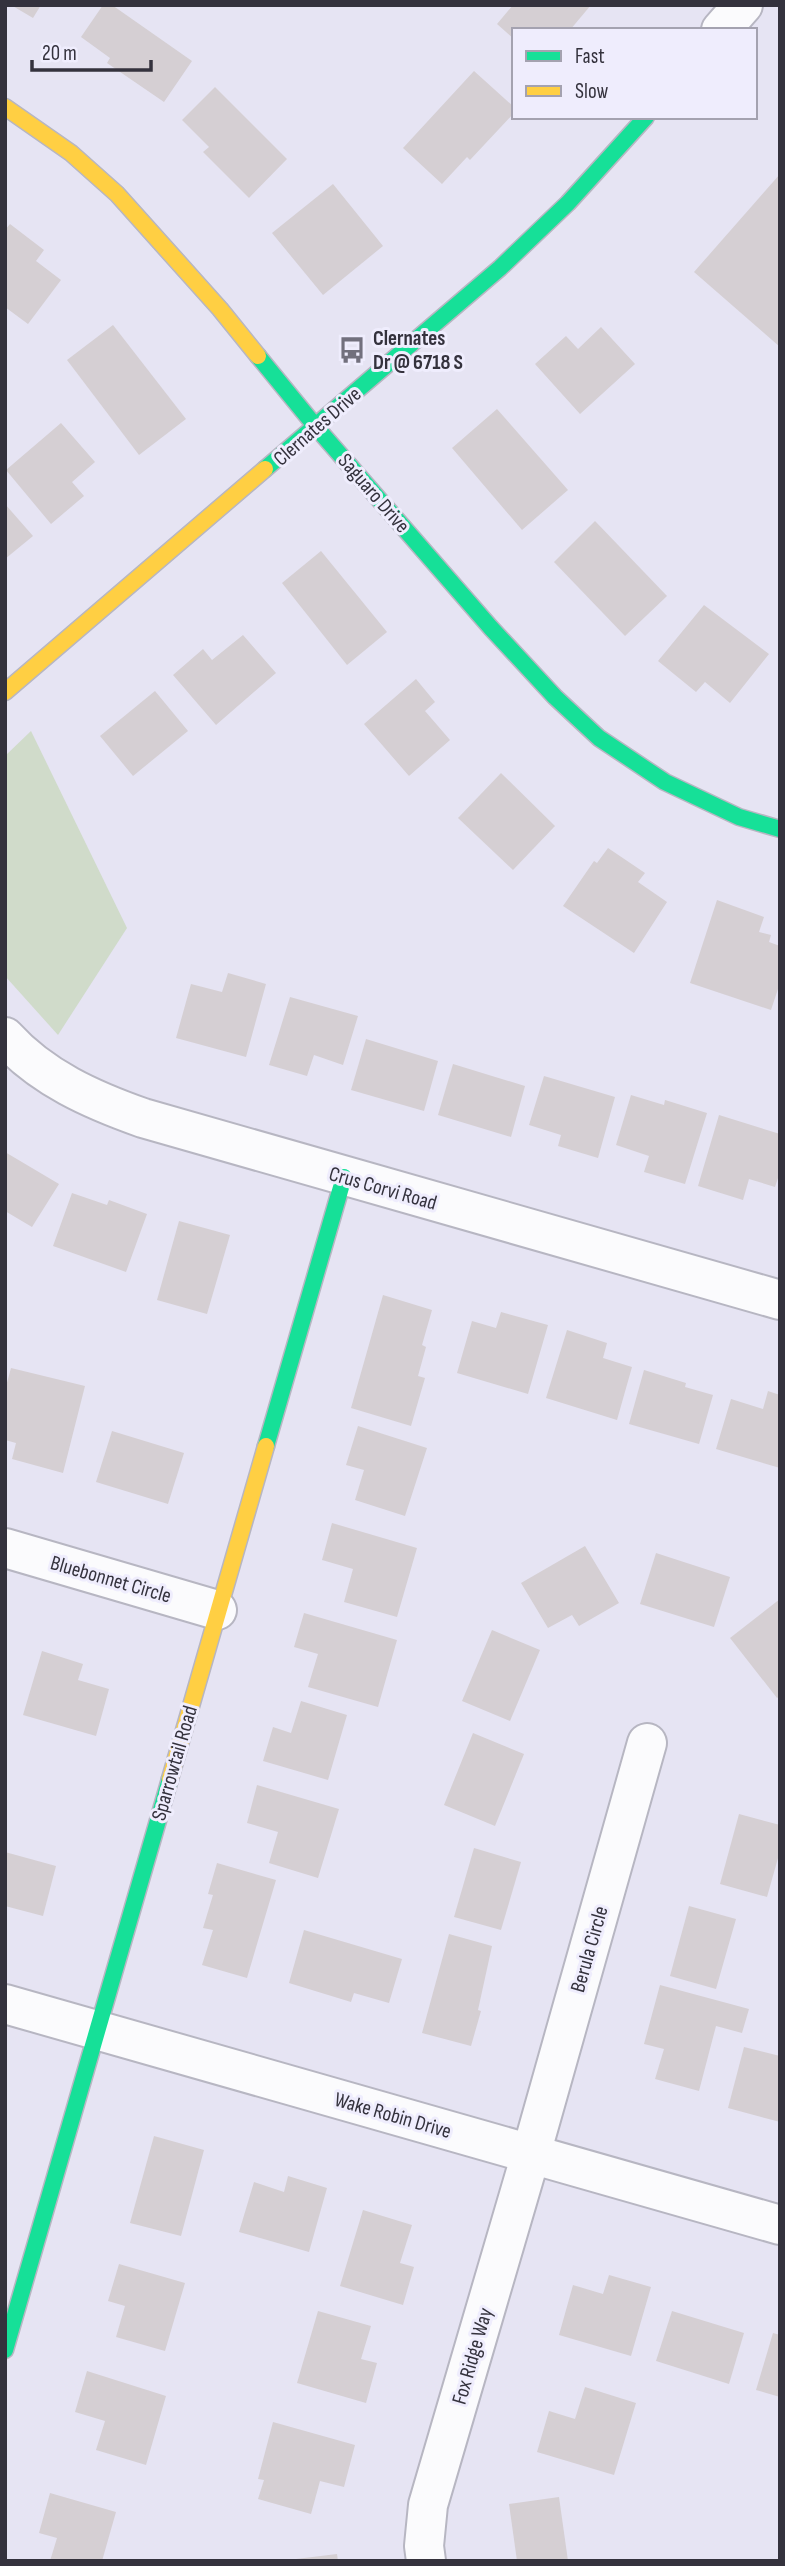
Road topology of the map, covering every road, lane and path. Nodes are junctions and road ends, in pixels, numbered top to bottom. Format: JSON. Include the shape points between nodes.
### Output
{"nodes":[{"id":1,"x":743,"y":5,"type":"edge"},
{"id":2,"x":723,"y":28,"type":"edge"},
{"id":3,"x":5,"y":107,"type":"edge"},
{"id":4,"x":644,"y":119,"type":"edge"},
{"id":5,"x":316,"y":427,"type":"junction"},
{"id":6,"x":5,"y":692,"type":"edge"},
{"id":7,"x":780,"y":829,"type":"edge"},
{"id":8,"x":5,"y":1037,"type":"edge"},
{"id":9,"x":344,"y":1177,"type":"junction"},
{"id":10,"x":780,"y":1300,"type":"edge"},
{"id":11,"x":5,"y":1548,"type":"edge"},
{"id":12,"x":217,"y":1610,"type":"junction"},
{"id":13,"x":647,"y":1743,"type":"dead end"},
{"id":14,"x":5,"y":2004,"type":"edge"},
{"id":15,"x":99,"y":2031,"type":"junction"},
{"id":16,"x":531,"y":2154,"type":"junction"},
{"id":17,"x":780,"y":2225,"type":"edge"},
{"id":18,"x":5,"y":2350,"type":"edge"},
{"id":19,"x":426,"y":2561,"type":"edge"}],
"edges":[{"from":1,"to":2,"type":"street"},
{"from":3,"to":5,"type":"street","name":"Saguaro Drive","via":[[71,153],[117,194],[220,309]]},
{"from":4,"to":5,"type":"street","name":"Clernates Drive","via":[[526,244]]},
{"from":5,"to":6,"type":"street","name":"Clernates Drive"},
{"from":5,"to":7,"type":"street","name":"Saguaro Drive","via":[[491,628],[599,738],[665,782],[739,817]]},
{"from":8,"to":9,"type":"street","name":"Crus Corvi Road","via":[[52,1077],[95,1101]]},
{"from":9,"to":10,"type":"street","name":"Crus Corvi Road"},
{"from":9,"to":12,"type":"street","name":"Sparrowtail Road"},
{"from":11,"to":12,"type":"street","name":"Bluebonnet Circle"},
{"from":12,"to":15,"type":"street","name":"Sparrowtail Road"},
{"from":13,"to":16,"type":"street","name":"Berula Circle"},
{"from":14,"to":15,"type":"street","name":"Wake Robin Drive"},
{"from":15,"to":16,"type":"street","name":"Wake Robin Drive"},
{"from":15,"to":18,"type":"street","name":"Sparrowtail Road"},
{"from":16,"to":17,"type":"street","name":"Wake Robin Drive"},
{"from":16,"to":19,"type":"street","name":"Fox Ridge Way","via":[[428,2505]]}]}
